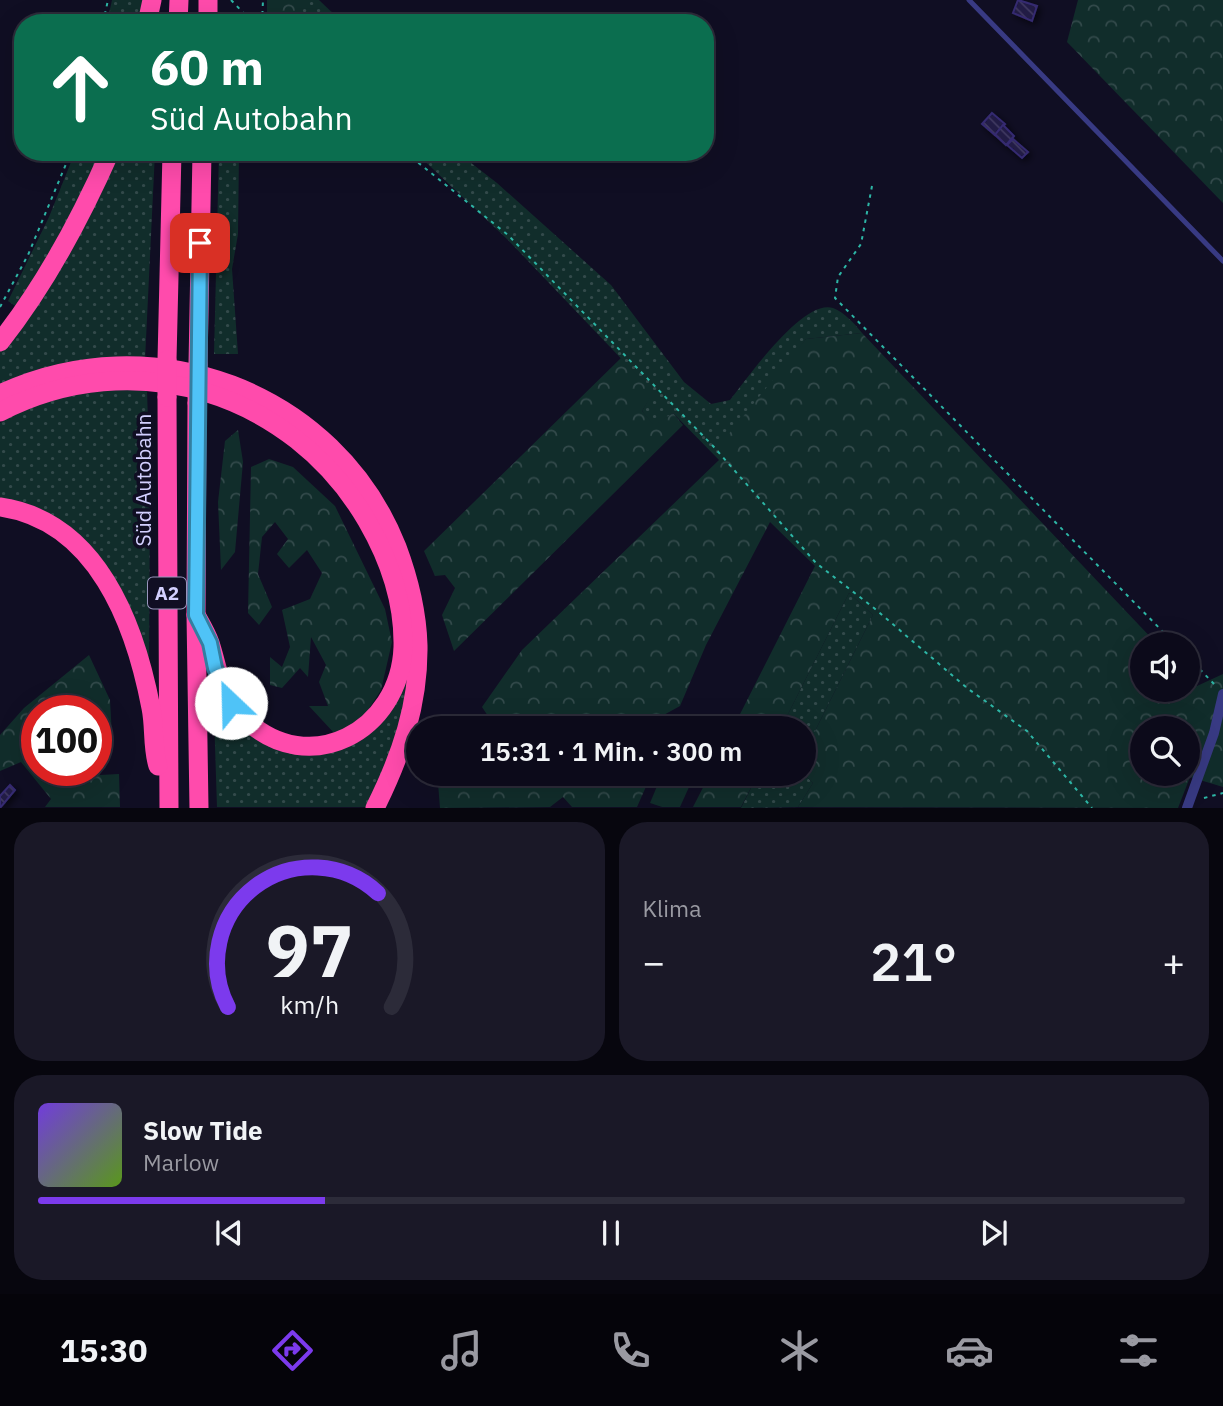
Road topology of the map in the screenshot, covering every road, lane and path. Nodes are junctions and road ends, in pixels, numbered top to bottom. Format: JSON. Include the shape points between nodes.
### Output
{"nodes":[{"id":1,"x":231,"y":0,"type":"edge"},
{"id":2,"x":969,"y":0,"type":"edge"},
{"id":3,"x":244,"y":14,"type":"edge"},
{"id":4,"x":67,"y":161,"type":"edge"},
{"id":5,"x":106,"y":161,"type":"edge"},
{"id":6,"x":172,"y":161,"type":"edge"},
{"id":7,"x":202,"y":161,"type":"edge"},
{"id":8,"x":416,"y":161,"type":"edge"},
{"id":9,"x":873,"y":186,"type":"dead end"},
{"id":10,"x":1223,"y":261,"type":"edge"},
{"id":11,"x":0,"y":307,"type":"edge"},
{"id":12,"x":0,"y":342,"type":"edge"},
{"id":13,"x":0,"y":394,"type":"edge"},
{"id":14,"x":0,"y":412,"type":"edge"},
{"id":15,"x":0,"y":507,"type":"edge"},
{"id":16,"x":196,"y":615,"type":"junction"},
{"id":17,"x":1163,"y":632,"type":"edge"},
{"id":18,"x":1200,"y":670,"type":"edge"},
{"id":19,"x":1220,"y":691,"type":"edge"},
{"id":20,"x":1223,"y":793,"type":"edge"},
{"id":21,"x":169,"y":798,"type":"edge"},
{"id":22,"x":1188,"y":805,"type":"edge"},
{"id":23,"x":199,"y":807,"type":"edge"},
{"id":24,"x":375,"y":807,"type":"edge"},
{"id":25,"x":1091,"y":807,"type":"edge"}],
"edges":[{"from":1,"to":3,"type":"path"},
{"from":2,"to":10,"type":"lane"},
{"from":4,"to":11,"type":"path","via":[[28,256]]},
{"from":5,"to":12,"type":"highway","via":[[51,270]]},
{"from":6,"to":21,"type":"highway","name":"Süd Autobahn","number":"A2","bridge":true,"via":[[167,359]]},
{"from":7,"to":16,"type":"highway","number":"A2","bridge":true},
{"from":8,"to":25,"type":"path","via":[[508,235],[713,446],[816,563],[1027,732]]},
{"from":9,"to":17,"type":"path","via":[[861,244],[838,277],[835,298]]},
{"from":13,"to":24,"type":"highway","via":[[22,383],[95,366],[158,366],[191,372],[244,389],[279,408],[339,457],[376,503],[392,535],[406,571],[418,645],[411,717]]},
{"from":14,"to":16,"type":"highway","via":[[51,391],[100,382],[141,381],[235,402],[279,426],[302,442],[342,483],[376,536],[402,621],[403,648],[396,684],[380,713],[356,734],[324,745],[273,738],[256,729],[231,703]]},
{"from":15,"to":21,"type":"highway","via":[[58,530],[104,576],[135,642],[152,712],[156,763]]},
{"from":16,"to":23,"type":"highway","number":"A2"},
{"from":18,"to":19,"type":"path"},
{"from":19,"to":22,"type":"street","via":[[1214,733]]},
{"from":20,"to":22,"type":"path"}]}
